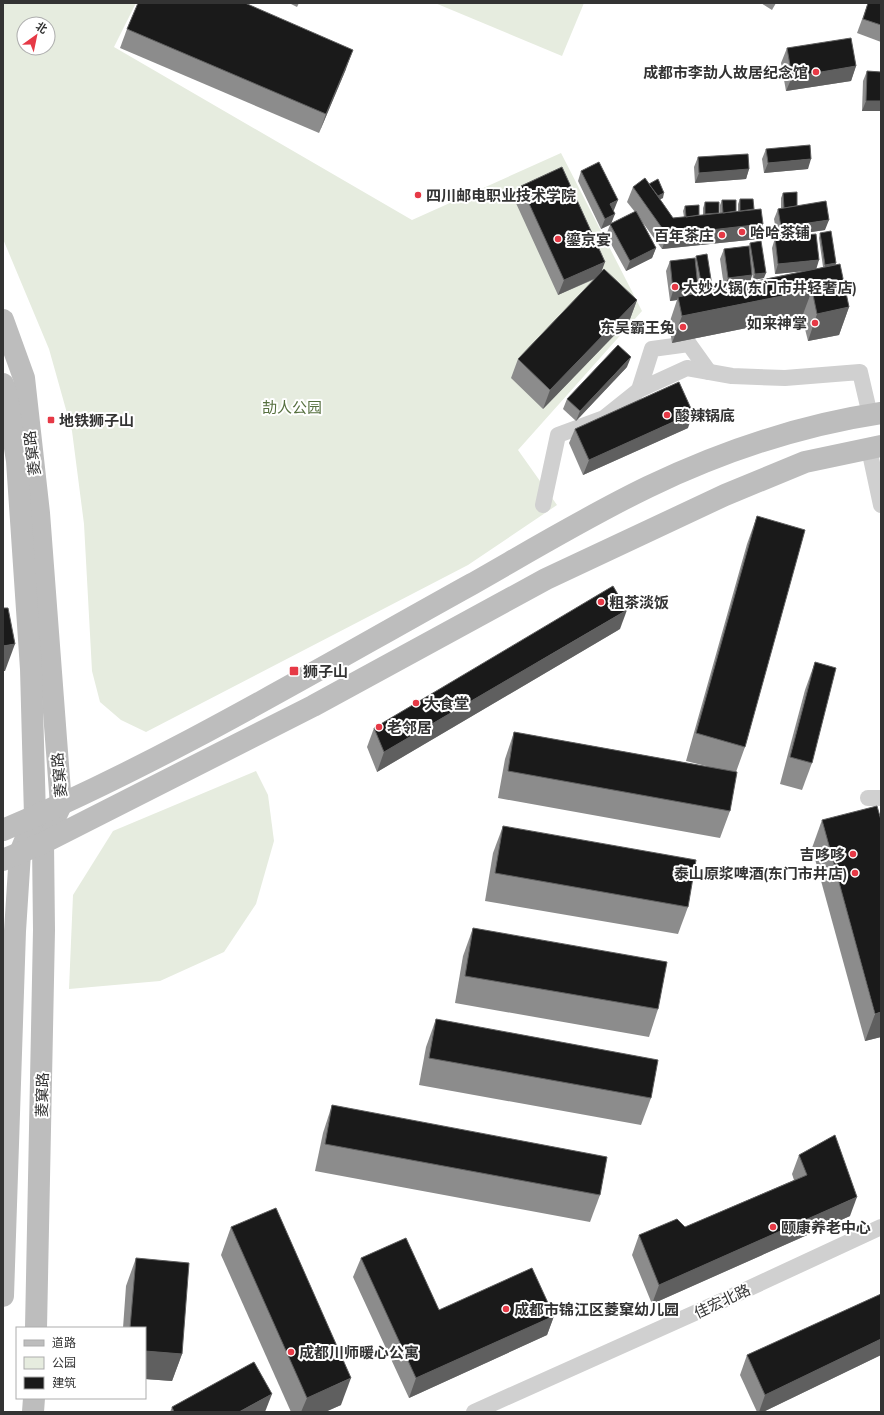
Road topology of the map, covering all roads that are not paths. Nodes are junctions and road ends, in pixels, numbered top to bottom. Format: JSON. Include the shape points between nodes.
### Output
{"nodes":[{"id":1,"x":3,"y":320,"type":"edge"},
{"id":2,"x":709,"y":372,"type":"junction"},
{"id":3,"x":3,"y":384,"type":"edge"},
{"id":4,"x":639,"y":390,"type":"junction"},
{"id":5,"x":876,"y":414,"type":"edge"},
{"id":6,"x":875,"y":448,"type":"edge"},
{"id":7,"x":544,"y":505,"type":"dead end"},
{"id":8,"x":881,"y":505,"type":"edge"},
{"id":9,"x":62,"y":805,"type":"junction"},
{"id":10,"x":36,"y":816,"type":"junction"},
{"id":11,"x":3,"y":830,"type":"edge"},
{"id":12,"x":43,"y":843,"type":"junction"},
{"id":13,"x":11,"y":856,"type":"edge"},
{"id":14,"x":881,"y":1227,"type":"edge"},
{"id":15,"x":3,"y":1296,"type":"edge"},
{"id":16,"x":36,"y":1327,"type":"edge"},
{"id":17,"x":34,"y":1399,"type":"edge"},
{"id":18,"x":33,"y":1412,"type":"edge"},
{"id":19,"x":474,"y":1412,"type":"edge"}],
"edges":[{"from":1,"to":9,"type":"street","name":"菱窠路","via":[[24,378],[39,513]]},
{"from":2,"to":4,"type":"street","via":[[687,368]]},
{"from":2,"to":4,"type":"street","via":[[688,344],[652,349]]},
{"from":2,"to":5,"type":"street","via":[[732,376],[785,378],[860,372]]},
{"from":3,"to":10,"type":"street","name":"菱窠路","via":[[17,461],[31,669]]},
{"from":4,"to":7,"type":"street","via":[[604,418],[558,435]]},
{"from":5,"to":9,"type":"street","via":[[799,431],[726,454],[649,486],[578,523],[176,748]]},
{"from":6,"to":8,"type":"street"},
{"from":6,"to":12,"type":"street","via":[[805,462],[725,495],[546,579],[313,706]]},
{"from":9,"to":10,"type":"street"},
{"from":9,"to":12,"type":"street","name":"菱窠路"},
{"from":10,"to":11,"type":"street"},
{"from":10,"to":13,"type":"street","name":"菱窠路"},
{"from":12,"to":13,"type":"street"},
{"from":12,"to":16,"type":"street","name":"菱窠路","via":[[44,937]]},
{"from":13,"to":15,"type":"street","name":"菱窠路","via":[[15,939]]},
{"from":14,"to":19,"type":"street","name":"佳宏北路"},
{"from":17,"to":18,"type":"street"}]}
